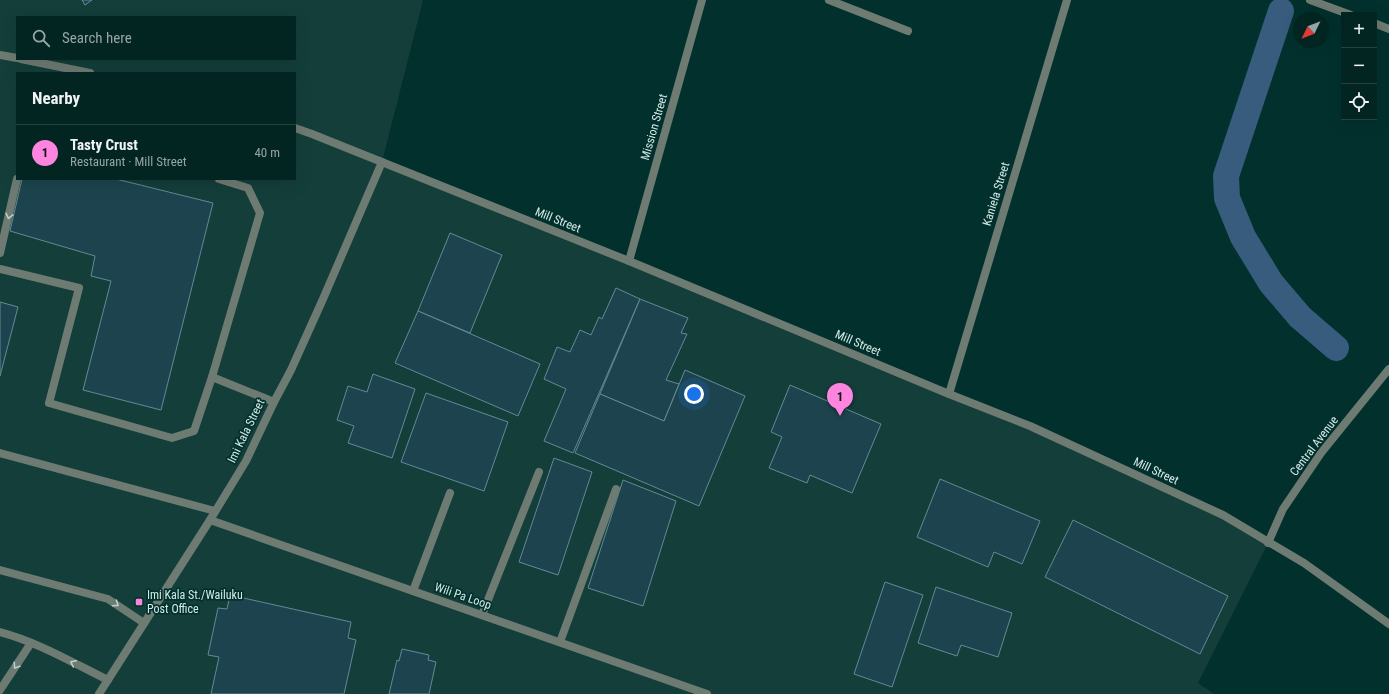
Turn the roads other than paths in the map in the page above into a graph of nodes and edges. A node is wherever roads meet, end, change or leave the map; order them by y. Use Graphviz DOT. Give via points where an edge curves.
graph roads {
  1 [pos="702,0"];
  2 [pos="829,0"];
  3 [pos="1067,0"];
  4 [pos="1313,1"];
  5 [pos="1343,12"];
  6 [pos="1377,24"];
  7 [pos="1389,29"];
  8 [pos="908,31"];
  9 [pos="0,55"];
  10 [pos="16,58"];
  11 [pos="26,60"];
  12 [pos="85,72"];
  13 [pos="296,128"];
  14 [pos="382,162"];
  15 [pos="17,180"];
  16 [pos="222,180"];
  17 [pos="0,253"];
  18 [pos="629,261"];
  19 [pos="0,269"];
  20 [pos="1389,369"];
  21 [pos="212,377"];
  22 [pos="948,394"];
  23 [pos="274,402"];
  24 [pos="0,453"];
  25 [pos="538,472"];
  26 [pos="616,489"];
  27 [pos="450,493"];
  28 [pos="215,511"];
  29 [pos="210,520"];
  30 [pos="1268,543"];
  31 [pos="0,570"];
  32 [pos="413,591"];
  33 [pos="482,615"];
  34 [pos="144,623"];
  35 [pos="1389,624"];
  36 [pos="0,632"];
  37 [pos="560,642"];
  38 [pos="31,643"];
  39 [pos="108,680"];
  40 [pos="0,690"];
  41 [pos="99,694"];
  42 [pos="707,694"];
  1 -- 18 [label="street, Mission Street"];
  2 -- 8 [label="street"];
  3 -- 22 [label="street, Kaniela Street"];
  4 -- 5 [label="street"];
  6 -- 7 [label="street"];
  9 -- 10 [label="street"];
  11 -- 12 [label="street"];
  13 -- 14 [label="street, Mill Street"];
  14 -- 18 [label="street, Mill Street"];
  14 -- 23 [label="street, Imi Kala Street" via="323,299"];
  15 -- 17 [label="street, one-way"];
  16 -- 21 [label="street" via="248,188 260,213"];
  18 -- 22 [label="street, Mill Street"];
  19 -- 21 [label="street" via="79,288 49,403 172,438 194,431"];
  20 -- 30 [label="street, Central Avenue" via="1321,453 1283,509"];
  21 -- 23 [label="street"];
  22 -- 30 [label="street, Mill Street" via="1030,426 1223,516"];
  23 -- 28 [label="street, Imi Kala Street" via="246,461"];
  24 -- 28 [label="street"];
  25 -- 33 [label="street"];
  26 -- 37 [label="street"];
  27 -- 32 [label="street"];
  28 -- 29 [label="street, Imi Kala Street"];
  29 -- 32 [label="street, Wili Pa Loop"];
  29 -- 34 [label="street, Imi Kala Street"];
  30 -- 35 [label="street, Mill Street" via="1304,563"];
  31 -- 34 [label="street, one-way" via="108,599"];
  32 -- 33 [label="street, Wili Pa Loop"];
  33 -- 37 [label="street, Wili Pa Loop"];
  34 -- 39 [label="street, Imi Kala Street"];
  36 -- 38 [label="street"];
  37 -- 42 [label="street, Wili Pa Loop"];
  39 -- 38 [label="street, one-way"];
  38 -- 40 [label="street, one-way"];
  39 -- 41 [label="street, Imi Kala Street"];
}
